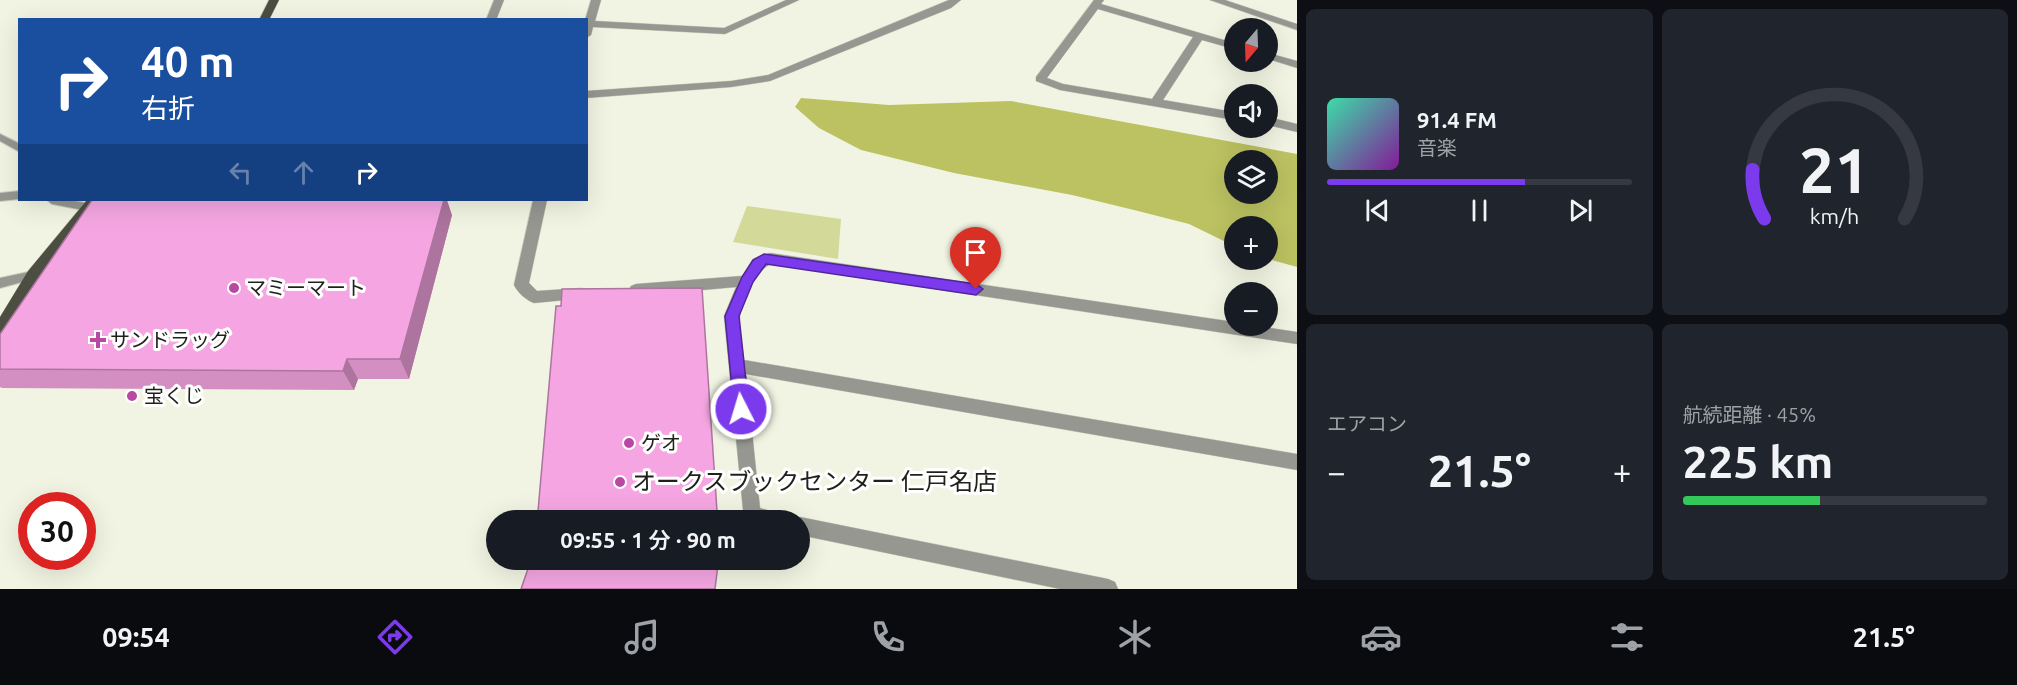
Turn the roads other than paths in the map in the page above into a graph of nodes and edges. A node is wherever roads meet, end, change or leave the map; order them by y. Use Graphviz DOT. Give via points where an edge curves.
graph roads {
  1 [pos="274,0"];
  2 [pos="499,0"];
  3 [pos="596,0"];
  4 [pos="794,0"];
  5 [pos="935,0"];
  6 [pos="1215,0"];
  7 [pos="952,3"];
  8 [pos="1097,3"];
  9 [pos="265,18"];
  10 [pos="492,18"];
  11 [pos="590,24"];
  12 [pos="1297,27"];
  13 [pos="588,30"];
  14 [pos="1199,36"];
  15 [pos="1224,43"];
  16 [pos="1278,59"];
  17 [pos="1297,65"];
  18 [pos="588,95"];
  19 [pos="1155,104"];
  20 [pos="1224,114"];
  21 [pos="1278,124"];
  22 [pos="1297,128"];
  23 [pos="0,137"];
  24 [pos="18,148"];
  25 [pos="18,195"];
  26 [pos="0,196"];
  27 [pos="65,201"];
  28 [pos="540,201"];
  29 [pos="91,203"];
  30 [pos="33,275"];
  31 [pos="746,281"];
  32 [pos="0,283"];
  33 [pos="617,291"];
  34 [pos="593,293"];
  35 [pos="0,330"];
  36 [pos="1297,338"];
  37 [pos="738,366"];
  38 [pos="1297,462"];
  39 [pos="750,510"];
  40 [pos="810,528"];
  41 [pos="1038,582"];
  42 [pos="1108,589"];
  1 -- 9 [label="main road"];
  2 -- 10 [label="street"];
  3 -- 11 [label="street"];
  4 -- 11 [label="street" via="725,31"];
  5 -- 7 [label="street"];
  6 -- 12 [label="street"];
  7 -- 18 [label="street" via="770,78"];
  8 -- 14 [label="street"];
  8 -- 19 [label="street" via="1040,79 1060,87"];
  11 -- 13 [label="street"];
  14 -- 15 [label="street"];
  14 -- 19 [label="street"];
  16 -- 17 [label="street"];
  19 -- 20 [label="street"];
  21 -- 22 [label="street"];
  23 -- 24 [label="lane"];
  25 -- 26 [label="lane"];
  27 -- 29 [label="lane"];
  28 -- 34 [label="street" via="521,285 534,297"];
  29 -- 30 [label="main road"];
  30 -- 32 [label="lane"];
  30 -- 35 [label="main road"];
  31 -- 33 [label="street"];
  31 -- 36 [label="street" via="758,263 770,258"];
  31 -- 37 [label="street" via="732,316"];
  37 -- 38 [label="street"];
  37 -- 39 [label="street"];
  40 -- 41 [label="street"];
  41 -- 42 [label="street"];
}
